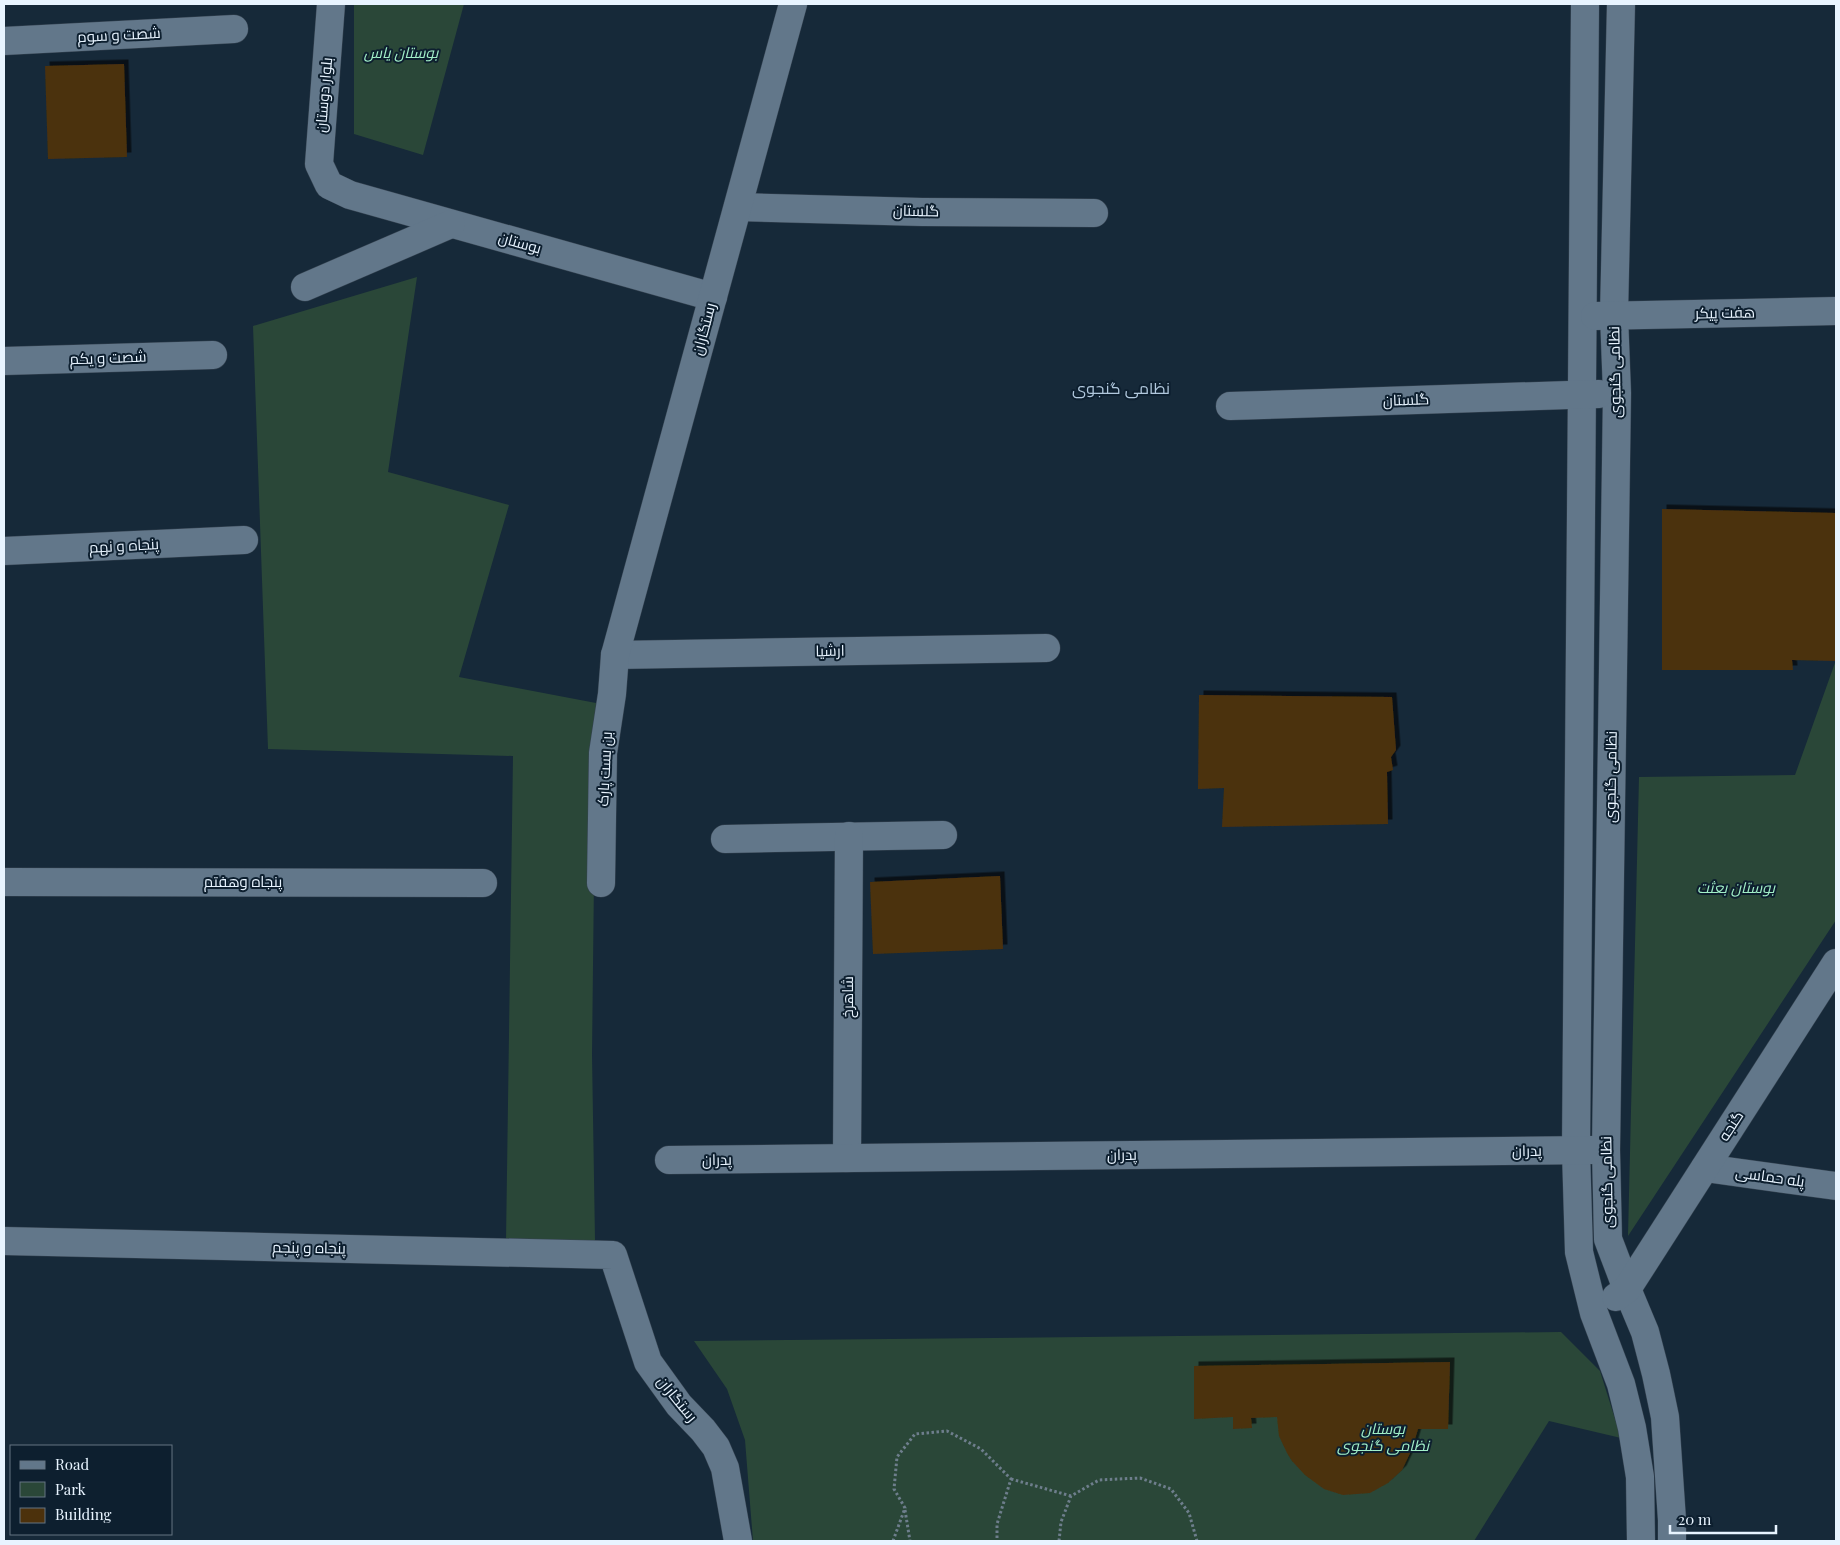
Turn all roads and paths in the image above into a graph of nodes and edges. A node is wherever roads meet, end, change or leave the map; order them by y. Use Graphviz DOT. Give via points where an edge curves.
graph roads {
  1 [pos="331,4"];
  2 [pos="793,4"];
  3 [pos="1586,4"];
  4 [pos="1621,4"];
  5 [pos="234,28"];
  6 [pos="4,41"];
  7 [pos="329,184"];
  8 [pos="738,207"];
  9 [pos="1094,213"];
  10 [pos="451,224"];
  11 [pos="305,287"];
  12 [pos="713,297"];
  13 [pos="1836,311"];
  14 [pos="1614,315"];
  15 [pos="1582,317"];
  16 [pos="213,355"];
  17 [pos="4,361"];
  18 [pos="1617,393"];
  19 [pos="1581,394"];
  20 [pos="1230,406"];
  21 [pos="244,540"];
  22 [pos="4,551"];
  23 [pos="1046,648"];
  24 [pos="614,655"];
  25 [pos="944,835"];
  26 [pos="849,836"];
  27 [pos="725,838"];
  28 [pos="4,882"];
  29 [pos="483,883"];
  30 [pos="601,883"];
  31 [pos="1836,963"];
  32 [pos="1576,1150"];
  33 [pos="1606,1150"];
  34 [pos="847,1158"];
  35 [pos="669,1160"];
  36 [pos="1705,1168"];
  37 [pos="1836,1186"];
  38 [pos="4,1241"];
  39 [pos="613,1255"];
  40 [pos="1627,1289"];
  41 [pos="1594,1314"];
  42 [pos="1011,1479"];
  43 [pos="1071,1496"];
  44 [pos="905,1508"];
  45 [pos="738,1541"];
  46 [pos="893,1541"];
  47 [pos="910,1541"];
  48 [pos="997,1541"];
  49 [pos="1059,1541"];
  50 [pos="1197,1541"];
  51 [pos="1641,1541"];
  52 [pos="1672,1541"];
  1 -- 7 [label="street, بلوار دوستان" via="319,164"];
  2 -- 8 [label="street, رستگاران"];
  3 -- 15 [label="street, نظامی گنجوی"];
  4 -- 14 [label="street, نظامی گنجوی"];
  5 -- 6 [label="street, شصت و سوم"];
  7 -- 10 [label="street, بوستان" via="350,195"];
  8 -- 9 [label="street, گلستان"];
  8 -- 12 [label="street, رستگاران"];
  10 -- 11 [label="street"];
  10 -- 12 [label="street, بوستان"];
  12 -- 24 [label="street, رستگاران"];
  13 -- 14 [label="street, هفت پیکر"];
  14 -- 15 [label="street, هفت پیکر"];
  14 -- 18 [label="street, نظامی گنجوی"];
  15 -- 19 [label="street, نظامی گنجوی"];
  16 -- 17 [label="street, شصت و یکم"];
  18 -- 19 [label="street, گلستان"];
  18 -- 33 [label="street, نظامی گنجوی"];
  19 -- 20 [label="street, گلستان"];
  19 -- 32 [label="street, نظامی گنجوی"];
  21 -- 22 [label="street, پنجاه و نهم"];
  23 -- 24 [label="street, ارشیا"];
  24 -- 30 [label="street, بن بست پارک" via="603,753"];
  25 -- 26 [label="street"];
  26 -- 27 [label="street"];
  26 -- 34 [label="street, شاهرخ"];
  28 -- 29 [label="street, پنجاه وهفتم"];
  31 -- 36 [label="street, گنجه"];
  32 -- 33 [label="street, پدران"];
  32 -- 34 [label="street, پدران"];
  32 -- 41 [label="street, نظامی گنجوی" via="1579,1252"];
  33 -- 40 [label="street, نظامی گنجوی" via="1608,1239"];
  34 -- 35 [label="street, پدران"];
  36 -- 37 [label="street, پله حماسی"];
  36 -- 40 [label="street, گنجه"];
  38 -- 39 [label="street, پنجاه و پنجم"];
  39 -- 45 [label="street, رستگاران" via="648,1362 679,1405 716,1447 725,1468"];
  40 -- 41 [label="street"];
  40 -- 52 [label="street, نظامی گنجوی" via="1646,1332 1665,1418"];
  41 -- 51 [label="street, نظامی گنجوی" via="1621,1384 1632,1428 1640,1477"];
  42 -- 43 [label="path"];
  42 -- 44 [label="path" via="981,1449 947,1430 915,1434 897,1458 894,1489"];
  42 -- 48 [label="path" via="998,1524"];
  43 -- 49 [label="path" via="1061,1522"];
  43 -- 50 [label="path" via="1099,1480 1140,1478 1171,1489 1189,1513"];
  44 -- 46 [label="path"];
  44 -- 47 [label="path"];
}
